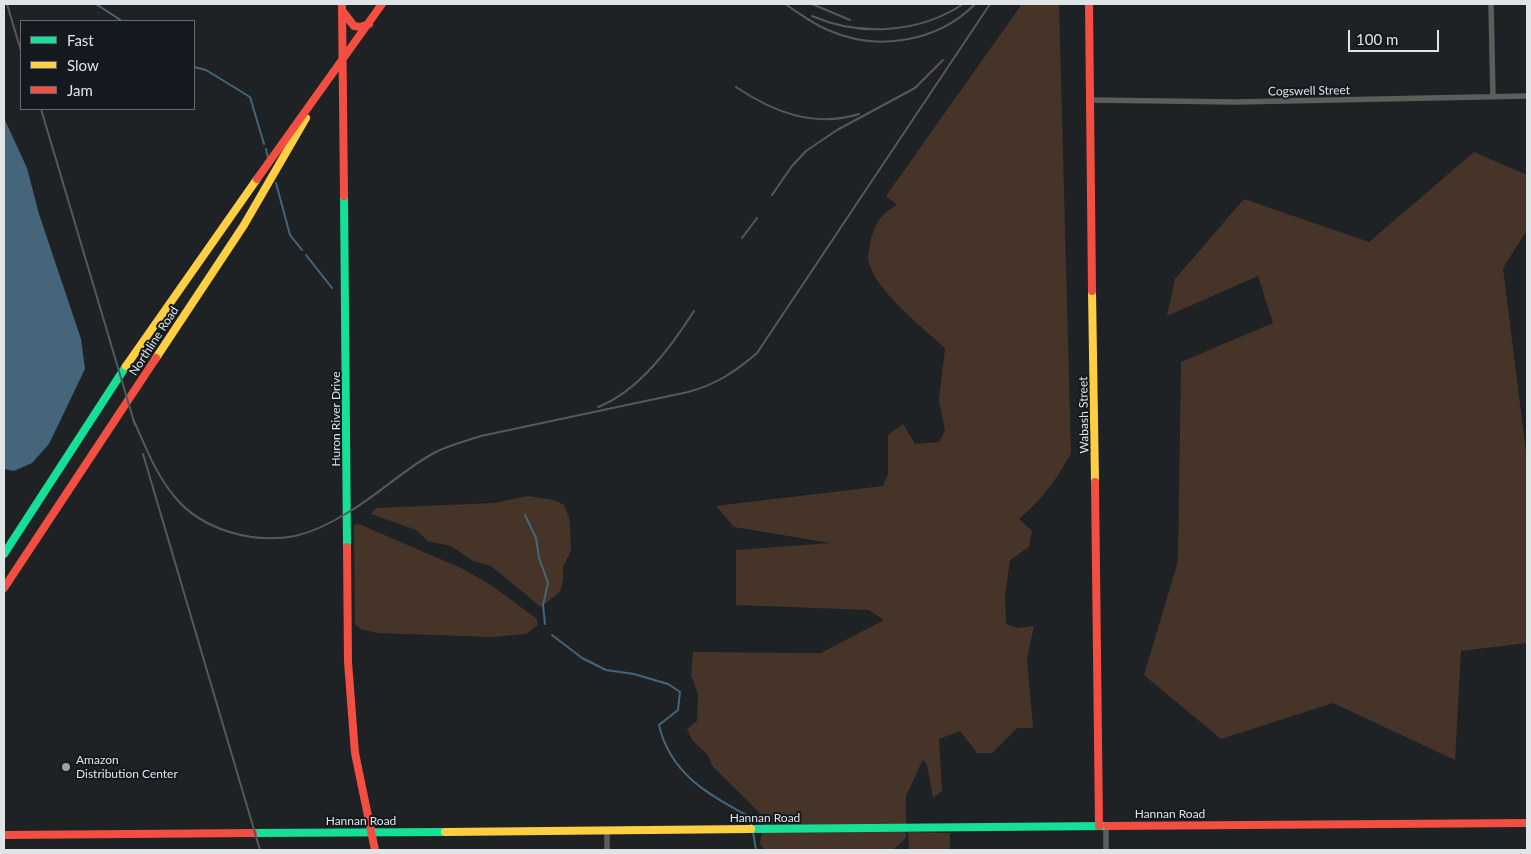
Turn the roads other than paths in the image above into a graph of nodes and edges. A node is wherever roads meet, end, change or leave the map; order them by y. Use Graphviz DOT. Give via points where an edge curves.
graph roads {
  1 [pos="382,4"];
  2 [pos="1089,4"];
  3 [pos="1492,4"];
  4 [pos="342,6"];
  5 [pos="370,22"];
  6 [pos="343,63"];
  7 [pos="1527,96"];
  8 [pos="1493,97"];
  9 [pos="1091,100"];
  10 [pos="315,101"];
  11 [pos="4,554"];
  12 [pos="4,588"];
  13 [pos="1527,823"];
  14 [pos="1103,826"];
  15 [pos="607,830"];
  16 [pos="371,832"];
  17 [pos="4,835"];
  18 [pos="375,850"];
  19 [pos="606,850"];
  20 [pos="1106,850"];
  1 -- 5 [label="street, Northline Road"];
  2 -- 9 [label="street, Wabash Street"];
  3 -- 8 [label="street"];
  4 -- 5 [label="street" via="348,23 353,26 362,27"];
  4 -- 6 [label="street, Huron River Drive"];
  5 -- 6 [label="street, Northline Road"];
  6 -- 10 [label="street, Northline Road"];
  6 -- 16 [label="street, Huron River Drive" via="348,662 355,753"];
  7 -- 8 [label="street, Cogswell Street"];
  8 -- 9 [label="street, Cogswell Street" via="1236,102"];
  9 -- 14 [label="street, Wabash Street"];
  10 -- 11 [label="street, Northline Road" via="175,296"];
  10 -- 12 [label="street, Northline Road" via="297,138 244,225"];
  13 -- 14 [label="street, Hannan Road"];
  14 -- 15 [label="street, Hannan Road"];
  14 -- 20 [label="street, Wabash Street"];
  15 -- 16 [label="street, Hannan Road"];
  15 -- 19 [label="street"];
  16 -- 17 [label="street, Hannan Road"];
  16 -- 18 [label="street, Huron River Drive"];
}
